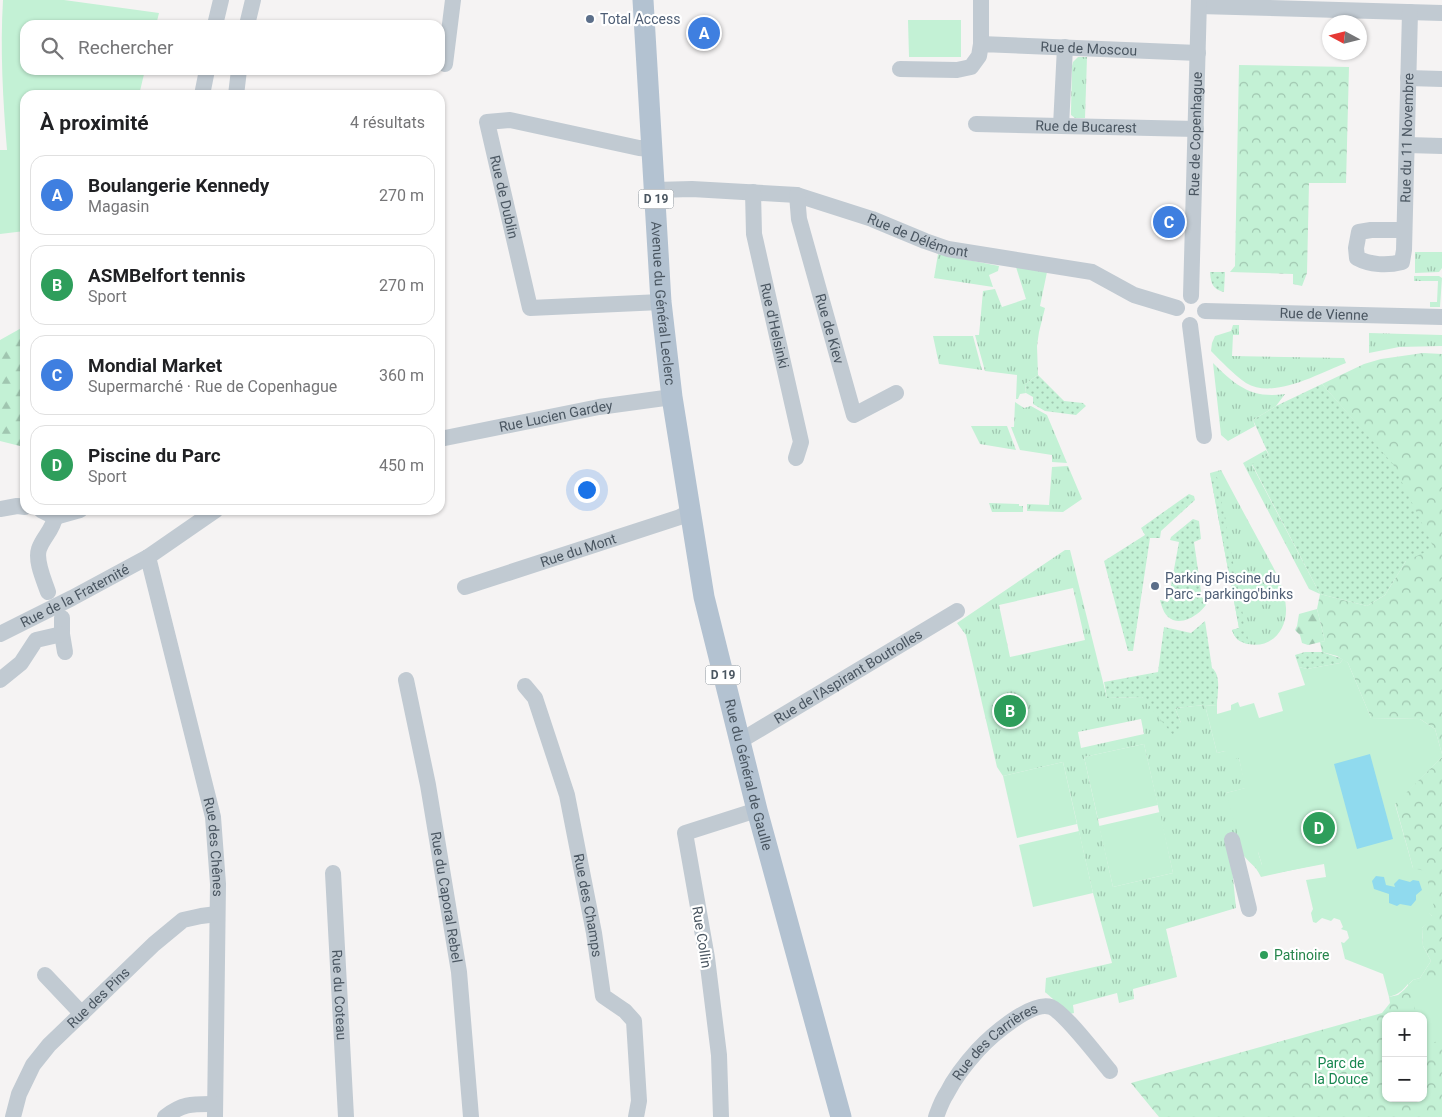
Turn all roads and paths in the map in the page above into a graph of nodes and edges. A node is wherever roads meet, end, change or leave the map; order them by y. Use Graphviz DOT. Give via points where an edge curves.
graph roads {
  1 [pos="221,0"];
  2 [pos="253,0"];
  3 [pos="452,0"];
  4 [pos="643,0"];
  5 [pos="981,0"];
  6 [pos="1199,3"];
  7 [pos="1410,12"];
  8 [pos="1440,13"];
  9 [pos="216,20"];
  10 [pos="249,20"];
  11 [pos="981,44"];
  12 [pos="1065,47"];
  13 [pos="1198,52"];
  14 [pos="445,64"];
  15 [pos="900,69"];
  16 [pos="206,75"];
  17 [pos="238,75"];
  18 [pos="1408,78"];
  19 [pos="1442,79"];
  20 [pos="203,90"];
  21 [pos="237,90"];
  22 [pos="976,124"];
  23 [pos="1061,126"];
  24 [pos="1196,129"];
  25 [pos="1407,145"];
  26 [pos="1442,146"];
  27 [pos="652,149"];
  28 [pos="656,190"];
  29 [pos="753,192"];
  30 [pos="797,195"];
  31 [pos="1404,230"];
  32 [pos="1191,296"];
  33 [pos="661,302"];
  34 [pos="1177,308"];
  35 [pos="1205,311"];
  36 [pos="1442,318"];
  37 [pos="1190,325"];
  38 [pos="896,393"];
  39 [pos="672,397"];
  40 [pos="1204,436"];
  41 [pos="445,438"];
  42 [pos="796,458"];
  43 [pos="20,506"];
  44 [pos="0,509"];
  45 [pos="689,512"];
  46 [pos="49,515"];
  47 [pos="209,515"];
  48 [pos="148,557"];
  49 [pos="465,587"];
  50 [pos="48,592"];
  51 [pos="957,611"];
  52 [pos="0,634"];
  53 [pos="65,652"];
  54 [pos="0,680"];
  55 [pos="406,680"];
  56 [pos="525,686"];
  57 [pos="740,741"];
  58 [pos="757,810"];
  59 [pos="1232,840"];
  60 [pos="333,873"];
  61 [pos="1249,909"];
  62 [pos="217,914"];
  63 [pos="45,975"];
  64 [pos="82,1014"];
  65 [pos="1110,1071"];
  66 [pos="215,1110"];
  67 [pos="13,1117"];
  68 [pos="165,1117"];
  69 [pos="346,1117"];
  70 [pos="471,1117"];
  71 [pos="636,1117"];
  72 [pos="721,1117"];
  73 [pos="841,1117"];
  74 [pos="936,1117"];
  1 -- 9 [label="street"];
  2 -- 10 [label="street"];
  3 -- 14 [label="street"];
  4 -- 27 [label="main road, Avenue du Général Leclerc / D 19"];
  5 -- 11 [label="street"];
  6 -- 7 [label="street"];
  6 -- 13 [label="street, Rue de Copenhague"];
  7 -- 8 [label="street"];
  7 -- 18 [label="street, Rue du 11 Novembre"];
  11 -- 12 [label="street, Rue de Moscou"];
  11 -- 15 [label="street" via="979,56 971,67 957,70"];
  12 -- 13 [label="street, Rue de Moscou"];
  12 -- 23 [label="street"];
  13 -- 24 [label="street, Rue de Copenhague"];
  16 -- 20 [label="street"];
  17 -- 21 [label="street"];
  18 -- 19 [label="street"];
  18 -- 25 [label="street, Rue du 11 Novembre"];
  22 -- 23 [label="street, Rue de Bucarest"];
  23 -- 24 [label="street, Rue de Bucarest"];
  24 -- 32 [label="street, Rue de Copenhague"];
  25 -- 26 [label="street"];
  25 -- 31 [label="street, Rue du 11 Novembre"];
  27 -- 28 [label="main road, Avenue du Général Leclerc / D 19"];
  27 -- 33 [label="street, Rue de Dublin" via="510,120 487,122 530,308"];
  28 -- 29 [label="street, Rue de Délémont"];
  28 -- 33 [label="main road, Avenue du Général Leclerc / D 19"];
  29 -- 30 [label="street, Rue de Délémont"];
  29 -- 42 [label="street, Rue d'Helsinki" via="754,234 801,442"];
  30 -- 34 [label="street, Rue de Délémont" via="872,219 948,249 1092,272 1134,295"];
  30 -- 38 [label="street, Rue de Kiev" via="799,219 854,415"];
  31 -- 31 [label="street, Rue du 11 Novembre" via="1402,262 1366,263 1357,258 1359,232"];
  32 -- 34 [label="street" via="1182,299"];
  32 -- 35 [label="street" via="1201,301"];
  33 -- 39 [label="main road, Avenue du Général Leclerc / D 19"];
  34 -- 37 [label="street" via="1181,322"];
  35 -- 36 [label="street, Rue de Vienne"];
  35 -- 37 [label="street" via="1200,321"];
  37 -- 40 [label="street"];
  39 -- 41 [label="street, Rue Lucien Gardey" via="599,407"];
  39 -- 45 [label="main road, Rue du Général de Gaulle / D 19"];
  43 -- 44 [label="street"];
  45 -- 49 [label="street, Rue du Mont"];
  45 -- 57 [label="main road, Rue du Général de Gaulle / D 19" via="704,597"];
  46 -- 50 [label="street" via="54,525 38,550"];
  47 -- 48 [label="street, Rue de la Fraternité"];
  48 -- 52 [label="street, Rue de la Fraternité"];
  48 -- 62 [label="street, Rue des Chênes" via="213,817"];
  51 -- 57 [label="street, Rue de l'Aspirant Boutrolles"];
  53 -- 54 [label="street" via="62,626 36,640 21,663"];
  55 -- 70 [label="street, Rue du Caporal Rebel" via="428,785 458,972"];
  56 -- 71 [label="street, Rue des Champs" via="535,698 567,796 603,996 634,1021 639,1102"];
  57 -- 58 [label="main road, Rue du Général de Gaulle / D 19"];
  58 -- 72 [label="street, Rue Collin" via="685,833 707,958 719,1055"];
  58 -- 73 [label="main road, Rue du Général de Gaulle / D 19"];
  59 -- 61 [label="street"];
  60 -- 69 [label="street, Rue du Coteau"];
  62 -- 64 [label="street, Rue des Pins" via="183,920"];
  62 -- 66 [label="street, Rue des Chênes"];
  63 -- 64 [label="street"];
  64 -- 67 [label="street, Rue des Pins" via="48,1045 33,1065 19,1094"];
  65 -- 74 [label="street, Rue des Carrières" via="1054,1008 1045,1005 1035,1007 1002,1028 978,1050 947,1092"];
  66 -- 68 [label="street" via="188,1104"];
}
